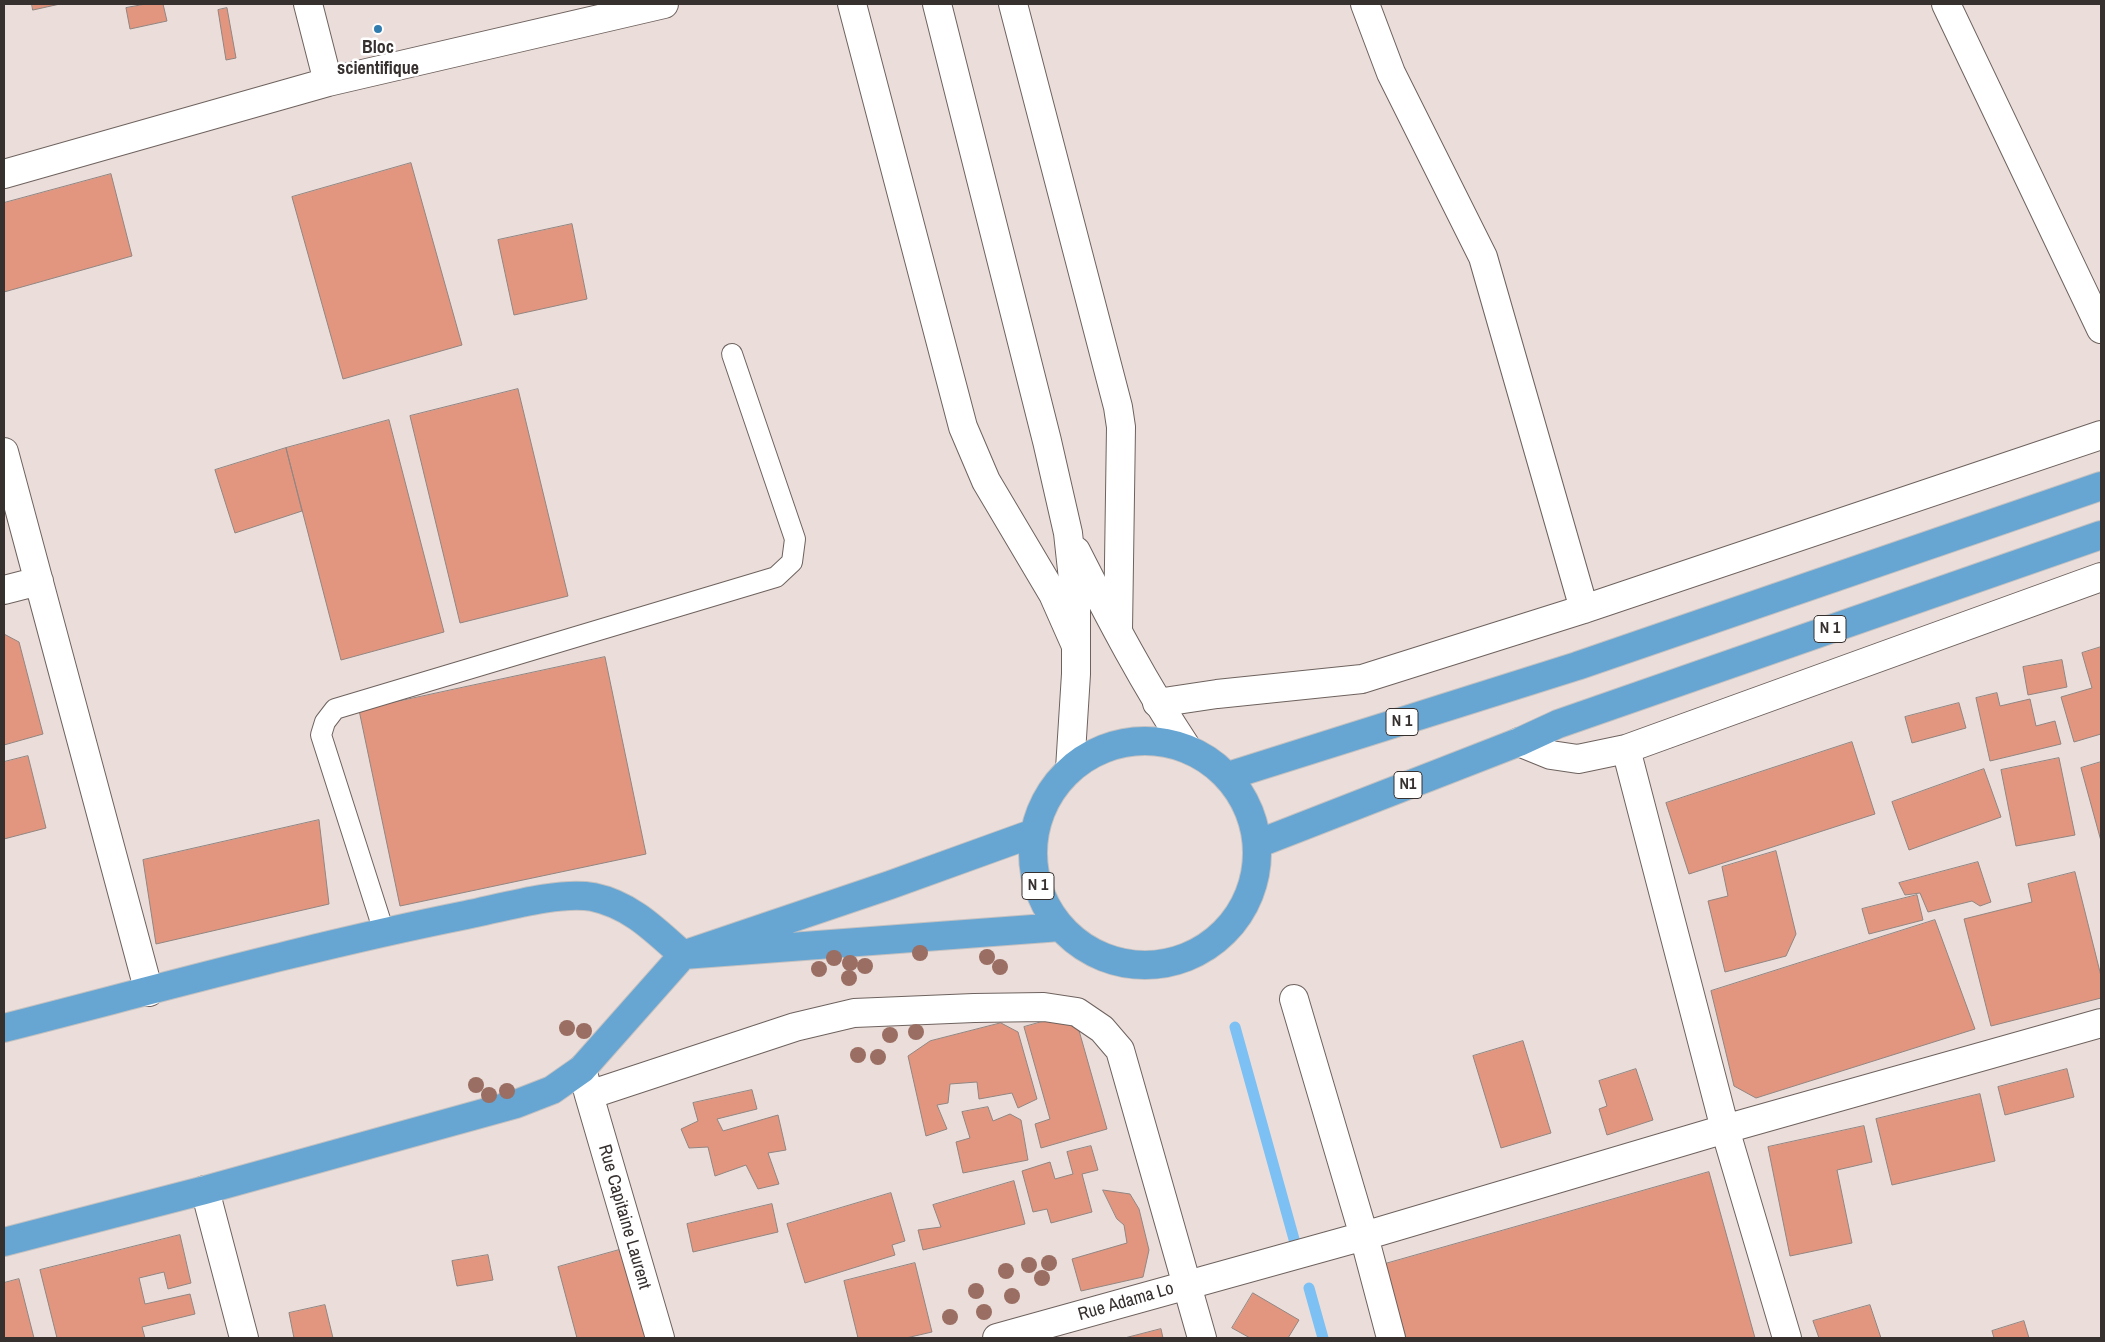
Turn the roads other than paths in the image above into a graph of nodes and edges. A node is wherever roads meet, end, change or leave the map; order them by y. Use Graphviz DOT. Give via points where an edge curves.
graph roads {
  1 [pos="308,4"];
  2 [pos="664,4"];
  3 [pos="852,4"];
  4 [pos="937,4"];
  5 [pos="1013,4"];
  6 [pos="1365,4"];
  7 [pos="1946,4"];
  8 [pos="328,82"];
  9 [pos="4,174"];
  10 [pos="2101,329"];
  11 [pos="732,354"];
  12 [pos="2101,435"];
  13 [pos="4,452"];
  14 [pos="2101,486"];
  15 [pos="1068,533"];
  16 [pos="2101,535"];
  17 [pos="2101,576"];
  18 [pos="39,581"];
  19 [pos="4,590"];
  20 [pos="1584,609"];
  21 [pos="1118,630"];
  22 [pos="1076,646"];
  23 [pos="1157,703"];
  24 [pos="1558,724"];
  25 [pos="1520,742"];
  26 [pos="1187,748"];
  27 [pos="1626,750"];
  28 [pos="1070,769"];
  29 [pos="1228,776"];
  30 [pos="1034,833"];
  31 [pos="1258,844"];
  32 [pos="1060,927"];
  33 [pos="384,932"];
  34 [pos="683,955"];
  35 [pos="149,992"];
  36 [pos="1294,1000"];
  37 [pos="2101,1023"];
  38 [pos="4,1028"];
  39 [pos="582,1069"];
  40 [pos="589,1095"];
  41 [pos="1725,1129"];
  42 [pos="205,1190"];
  43 [pos="1364,1236"];
  44 [pos="4,1242"];
  45 [pos="1188,1284"];
  46 [pos="244,1338"];
  47 [pos="660,1338"];
  48 [pos="997,1338"];
  49 [pos="1202,1338"];
  50 [pos="1391,1338"];
  51 [pos="1787,1338"];
  1 -- 8 [label="street"];
  2 -- 8 [label="street"];
  3 -- 22 [label="street" via="963,427 986,480 1053,594"];
  4 -- 15 [label="street"];
  5 -- 21 [label="street" via="1120,420"];
  6 -- 20 [label="street" via="1391,73 1484,257"];
  7 -- 10 [label="street"];
  8 -- 9 [label="street"];
  11 -- 33 [label="lane" via="795,539 792,562 776,577 335,709 325,722 321,735"];
  12 -- 20 [label="street"];
  13 -- 18 [label="street"];
  14 -- 29 [label="highway, N 1" via="1577,666"];
  15 -- 21 [label="street"];
  15 -- 22 [label="street" via="1076,607"];
  16 -- 24 [label="highway, N 1"];
  17 -- 27 [label="street"];
  18 -- 19 [label="street"];
  18 -- 35 [label="street"];
  20 -- 23 [label="street" via="1362,679"];
  21 -- 23 [label="street"];
  22 -- 28 [label="street"];
  23 -- 26 [label="street"];
  24 -- 25 [label="highway, N1"];
  25 -- 27 [label="street" via="1551,755 1578,759"];
  25 -- 31 [label="highway, N1"];
  26 -- 28 [label="highway, N 1" via="1163,741 1138,740 1090,754"];
  26 -- 29 [label="highway, N 1"];
  27 -- 41 [label="street"];
  28 -- 30 [label="highway, N 1" via="1053,788 1041,809"];
  29 -- 31 [label="highway, N 1" via="1253,819"];
  30 -- 32 [label="highway, N 1" via="1032,858 1036,882 1045,906"];
  30 -- 34 [label="highway" via="890,886"];
  31 -- 32 [label="highway, N 1" via="1252,886 1237,916 1221,936 1200,951 1176,961 1151,965 1125,964 1100,957 1078,944"];
  32 -- 34 [label="highway"];
  33 -- 34 [label="highway" via="556,897 591,897 621,906"];
  33 -- 35 [label="highway"];
  34 -- 39 [label="highway"];
  35 -- 38 [label="highway"];
  36 -- 43 [label="street"];
  37 -- 41 [label="street, Rue Adama Lo"];
  39 -- 40 [label="street, Rue Capitaine Laurent"];
  39 -- 42 [label="highway" via="552,1090 516,1104"];
  40 -- 45 [label="street" via="794,1027 854,1013 1044,1007 1077,1012 1102,1029 1120,1050"];
  40 -- 47 [label="street, Rue Capitaine Laurent"];
  41 -- 43 [label="street, Rue Adama Lo"];
  41 -- 51 [label="street"];
  42 -- 44 [label="highway"];
  42 -- 46 [label="street"];
  43 -- 45 [label="street, Rue Adama Lo"];
  43 -- 50 [label="street"];
  45 -- 48 [label="street, Rue Adama Lo"];
  45 -- 49 [label="street"];
}
